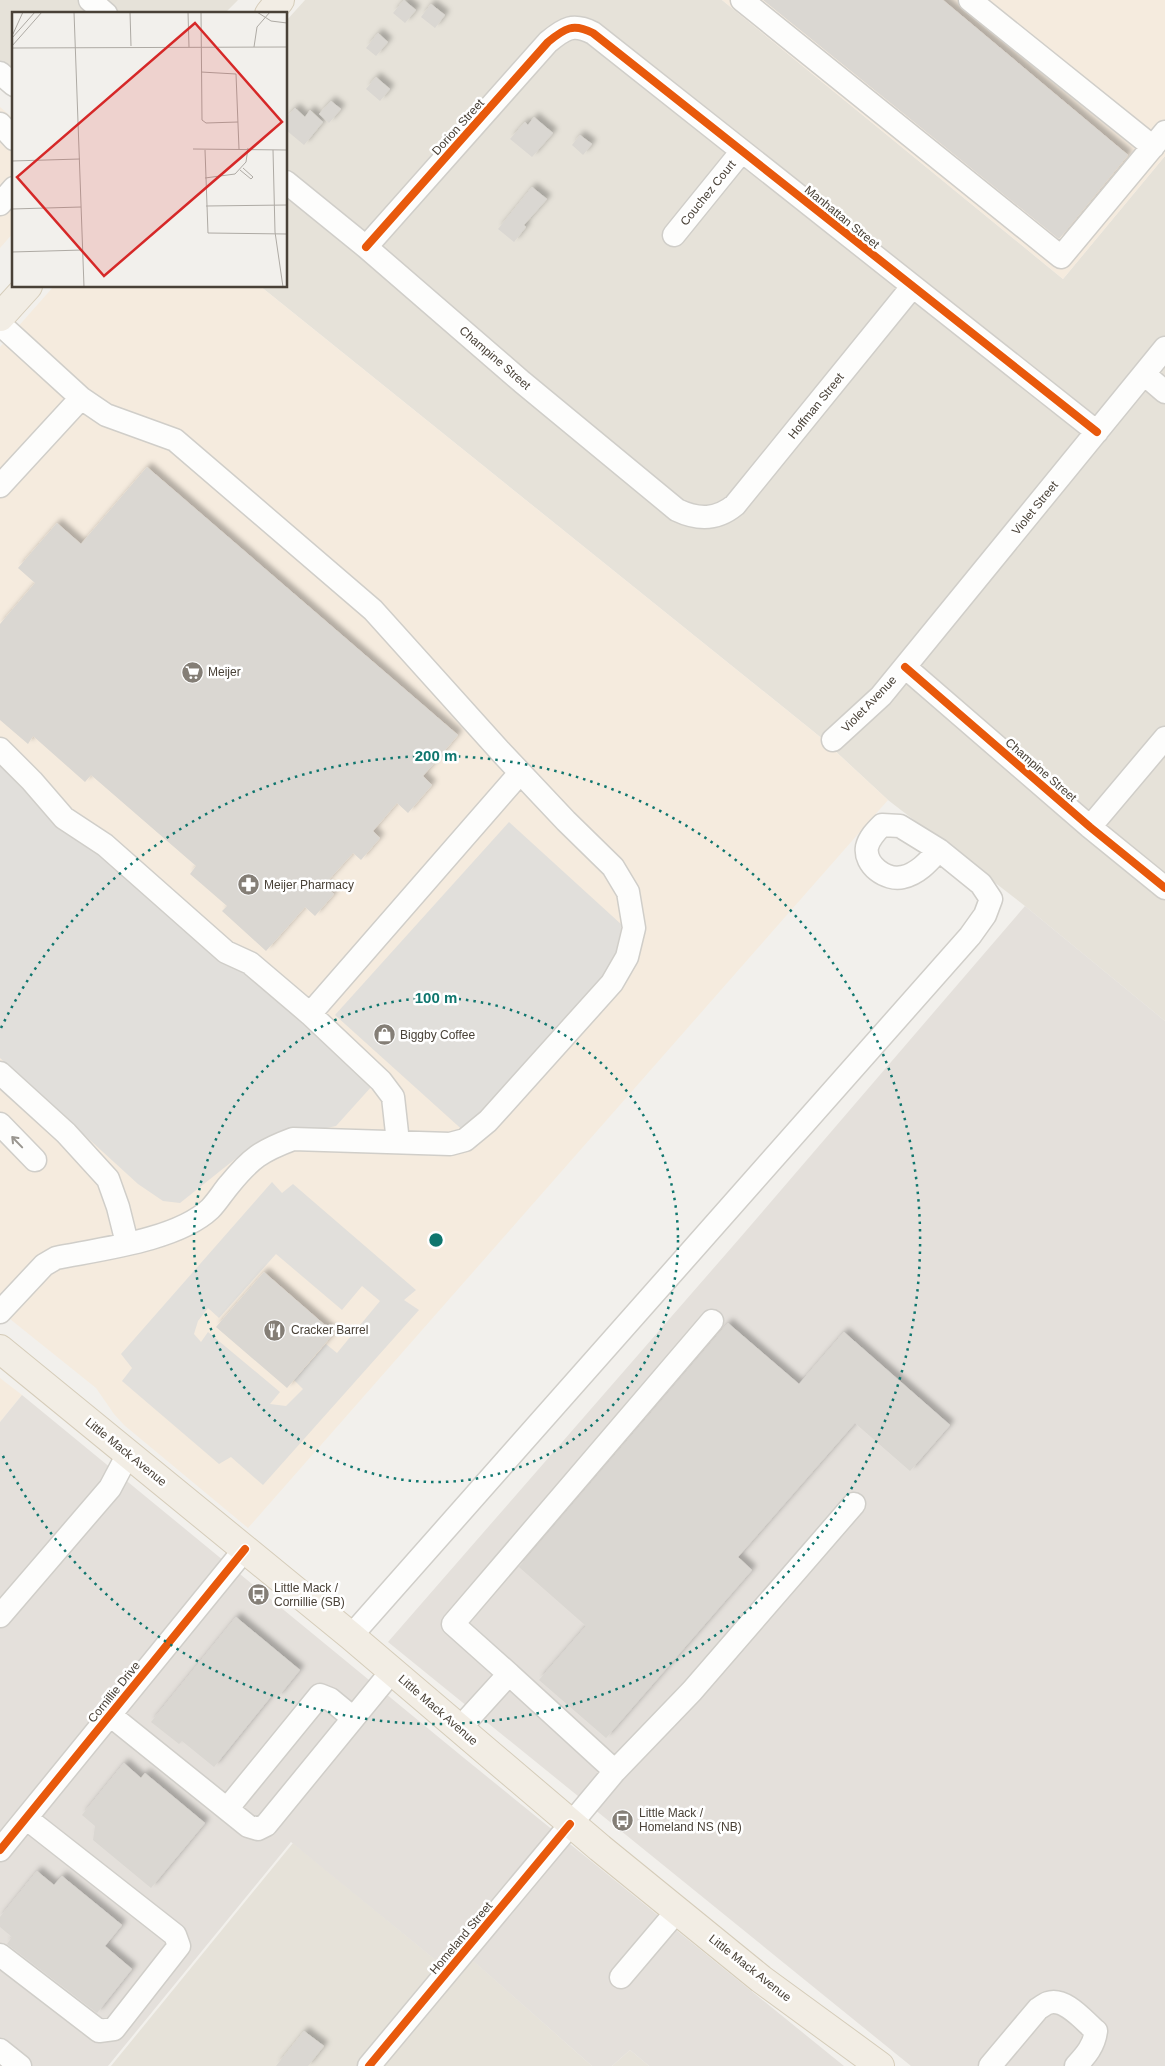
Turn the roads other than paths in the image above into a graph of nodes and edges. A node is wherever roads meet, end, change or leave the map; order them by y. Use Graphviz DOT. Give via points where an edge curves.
graph roads {
  1 [pos="90,0"];
  2 [pos="280,0"];
  3 [pos="742,0"];
  4 [pos="970,0"];
  5 [pos="104,12"];
  6 [pos="271,12"];
  7 [pos="570,28"];
  8 [pos="0,73"];
  9 [pos="12,83"];
  10 [pos="0,124"];
  11 [pos="12,137"];
  12 [pos="1159,140"];
  13 [pos="742,151"];
  14 [pos="288,184"];
  15 [pos="12,190"];
  16 [pos="0,204"];
  17 [pos="674,235"];
  18 [pos="366,248"];
  19 [pos="912,287"];
  20 [pos="26,288"];
  21 [pos="0,317"];
  22 [pos="0,324"];
  23 [pos="1165,348"];
  24 [pos="1144,374"];
  25 [pos="1165,392"];
  26 [pos="81,398"];
  27 [pos="1096,432"];
  28 [pos="0,486"];
  29 [pos="713,517"];
  30 [pos="905,667"];
  31 [pos="1165,738"];
  32 [pos="833,740"];
  33 [pos="0,749"];
  34 [pos="520,773"];
  35 [pos="1090,827"];
  36 [pos="940,850"];
  37 [pos="1165,888"];
  38 [pos="310,1014"];
  39 [pos="0,1073"];
  40 [pos="0,1124"];
  41 [pos="398,1142"];
  42 [pos="34,1160"];
  43 [pos="127,1243"];
  44 [pos="0,1312"];
  45 [pos="712,1321"];
  46 [pos="0,1349"];
  47 [pos="128,1454"];
  48 [pos="854,1504"];
  49 [pos="246,1549"];
  50 [pos="0,1616"];
  51 [pos="351,1636"];
  52 [pos="392,1671"];
  53 [pos="508,1674"];
  54 [pos="110,1715"];
  55 [pos="354,1718"];
  56 [pos="459,1728"];
  57 [pos="615,1771"];
  58 [pos="227,1808"];
  59 [pos="26,1818"];
  60 [pos="570,1824"];
  61 [pos="0,1850"];
  62 [pos="677,1911"];
  63 [pos="0,1955"];
  64 [pos="621,1977"];
  65 [pos="0,2050"];
  66 [pos="866,2062"];
  67 [pos="20,2066"];
  68 [pos="369,2066"];
  69 [pos="990,2066"];
  70 [pos="1076,2066"];
  1 -- 5 [label="street"];
  2 -- 6 [label="main road"];
  3 -- 12 [label="street" via="1060,257"];
  4 -- 12 [label="street"];
  7 -- 13 [label="street, Manhattan Street" via="582,27 593,34"];
  7 -- 18 [label="street, Dorion Street" via="548,42"];
  8 -- 9 [label="street"];
  10 -- 11 [label="street"];
  13 -- 17 [label="street, Couchez Court"];
  13 -- 19 [label="street, Manhattan Street"];
  14 -- 18 [label="street, Champine Street"];
  15 -- 16 [label="street"];
  18 -- 29 [label="street, Champine Street" via="677,510 700,518"];
  19 -- 27 [label="street, Manhattan Street"];
  19 -- 29 [label="street, Hoffman Street" via="735,505"];
  20 -- 21 [label="main road"];
  22 -- 26 [label="street"];
  23 -- 24 [label="street, Violet Street"];
  24 -- 25 [label="street"];
  24 -- 27 [label="street, Violet Street"];
  26 -- 28 [label="street"];
  26 -- 34 [label="street" via="106,415 175,440 372,610"];
  27 -- 30 [label="street, Violet Street"];
  30 -- 32 [label="street, Violet Avenue" via="881,696"];
  30 -- 35 [label="street, Champine Street"];
  31 -- 35 [label="street"];
  33 -- 38 [label="street" via="64,818 105,846 226,952 250,963"];
  34 -- 38 [label="street"];
  34 -- 41 [label="street" via="613,867 628,892 634,928 627,957 612,983 488,1121 465,1140 450,1144"];
  35 -- 37 [label="street, Champine Street"];
  36 -- 51 [label="street" via="975,879 991,899 985,915 970,936"];
  38 -- 41 [label="street" via="381,1081 393,1097"];
  39 -- 43 [label="street" via="66,1133 108,1179"];
  42 -- 40 [label="street, one-way"];
  41 -- 43 [label="street" via="293,1140 279,1144 256,1155 210,1208 182,1227"];
  43 -- 44 [label="street" via="56,1258 44,1265"];
  45 -- 53 [label="street" via="453,1624"];
  46 -- 47 [label="main road, Little Mack Avenue"];
  47 -- 49 [label="main road, Little Mack Avenue"];
  47 -- 50 [label="street" via="110,1488"];
  48 -- 57 [label="street, Homeland Street" via="692,1691"];
  49 -- 51 [label="main road, Little Mack Avenue"];
  49 -- 54 [label="street, Cornillie Drive"];
  51 -- 52 [label="main road, Little Mack Avenue"];
  52 -- 55 [label="street"];
  52 -- 56 [label="main road, Little Mack Avenue"];
  53 -- 56 [label="street"];
  53 -- 57 [label="street"];
  54 -- 58 [label="street"];
  54 -- 59 [label="street, Cornillie Drive"];
  55 -- 58 [label="street" via="266,1825 258,1829 248,1826"];
  55 -- 58 [label="street" via="320,1695"];
  56 -- 60 [label="main road, Little Mack Avenue"];
  57 -- 60 [label="street, Homeland Street"];
  59 -- 61 [label="street, Cornillie Drive"];
  59 -- 63 [label="street" via="175,1935 179,1946 114,2028 99,2032"];
  60 -- 62 [label="main road, Little Mack Avenue"];
  60 -- 68 [label="street, Homeland Street"];
  62 -- 64 [label="street"];
  62 -- 66 [label="main road, Little Mack Avenue"];
  65 -- 67 [label="street"];
  69 -- 70 [label="street" via="1038,2009 1048,2002 1067,2006 1096,2031 1088,2054"];
}
